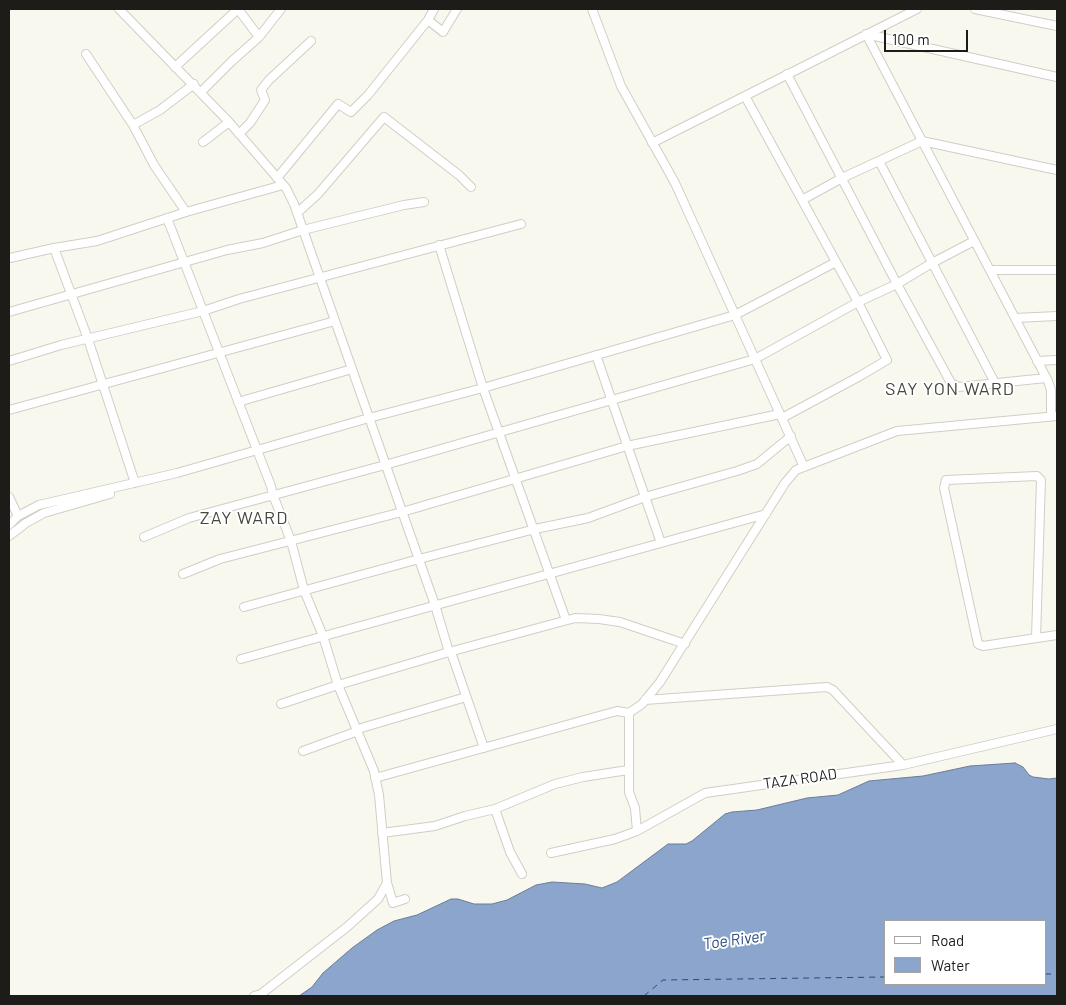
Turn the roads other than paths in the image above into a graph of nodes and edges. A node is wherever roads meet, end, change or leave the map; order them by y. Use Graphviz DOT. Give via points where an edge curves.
graph roads {
  1 [pos="119,9"];
  2 [pos="238,9"];
  3 [pos="282,9"];
  4 [pos="434,9"];
  5 [pos="457,9"];
  6 [pos="592,9"];
  7 [pos="917,9"];
  8 [pos="974,9"];
  9 [pos="428,20"];
  10 [pos="1057,26"];
  11 [pos="866,34"];
  12 [pos="259,37"];
  13 [pos="311,41"];
  14 [pos="86,54"];
  15 [pos="175,67"];
  16 [pos="787,74"];
  17 [pos="1057,77"];
  18 [pos="194,84"];
  19 [pos="201,92"];
  20 [pos="745,96"];
  21 [pos="229,122"];
  22 [pos="133,125"];
  23 [pos="238,134"];
  24 [pos="922,141"];
  25 [pos="203,142"];
  26 [pos="652,143"];
  27 [pos="879,161"];
  28 [pos="1057,170"];
  29 [pos="277,178"];
  30 [pos="842,178"];
  31 [pos="283,185"];
  32 [pos="471,187"];
  33 [pos="802,200"];
  34 [pos="424,202"];
  35 [pos="186,212"];
  36 [pos="297,213"];
  37 [pos="167,218"];
  38 [pos="522,224"];
  39 [pos="303,230"];
  40 [pos="974,241"];
  41 [pos="439,245"];
  42 [pos="54,248"];
  43 [pos="10,258"];
  44 [pos="836,262"];
  45 [pos="185,263"];
  46 [pos="932,263"];
  47 [pos="990,270"];
  48 [pos="1057,270"];
  49 [pos="320,278"];
  50 [pos="897,284"];
  51 [pos="71,294"];
  52 [pos="858,302"];
  53 [pos="203,311"];
  54 [pos="9,312"];
  55 [pos="735,315"];
  56 [pos="1057,316"];
  57 [pos="1015,318"];
  58 [pos="335,321"];
  59 [pos="88,339"];
  60 [pos="219,353"];
  61 [pos="596,355"];
  62 [pos="755,359"];
  63 [pos="1057,360"];
  64 [pos="9,361"];
  65 [pos="1037,361"];
  66 [pos="352,369"];
  67 [pos="1046,378"];
  68 [pos="995,383"];
  69 [pos="102,386"];
  70 [pos="483,388"];
  71 [pos="612,401"];
  72 [pos="238,402"];
  73 [pos="9,410"];
  74 [pos="781,416"];
  75 [pos="1054,416"];
  76 [pos="369,418"];
  77 [pos="500,432"];
  78 [pos="791,436"];
  79 [pos="627,446"];
  80 [pos="257,450"];
  81 [pos="385,465"];
  82 [pos="804,467"];
  83 [pos="517,478"];
  84 [pos="135,483"];
  85 [pos="126,485"];
  86 [pos="272,495"];
  87 [pos="645,496"];
  88 [pos="9,497"];
  89 [pos="402,512"];
  90 [pos="766,514"];
  91 [pos="18,516"];
  92 [pos="9,525"];
  93 [pos="534,529"];
  94 [pos="9,536"];
  95 [pos="144,537"];
  96 [pos="290,541"];
  97 [pos="661,543"];
  98 [pos="419,559"];
  99 [pos="183,574"];
  100 [pos="551,574"];
  101 [pos="304,590"];
  102 [pos="435,605"];
  103 [pos="244,607"];
  104 [pos="566,620"];
  105 [pos="1057,635"];
  106 [pos="323,636"];
  107 [pos="1036,638"];
  108 [pos="685,644"];
  109 [pos="450,652"];
  110 [pos="241,659"];
  111 [pos="338,685"];
  112 [pos="466,697"];
  113 [pos="645,700"];
  114 [pos="281,704"];
  115 [pos="629,713"];
  116 [pos="1057,729"];
  117 [pos="358,730"];
  118 [pos="484,748"];
  119 [pos="303,751"];
  120 [pos="903,765"];
  121 [pos="628,770"];
  122 [pos="375,778"];
  123 [pos="495,809"];
  124 [pos="637,831"];
  125 [pos="382,833"];
  126 [pos="551,853"];
  127 [pos="522,874"];
  128 [pos="388,883"];
  129 [pos="405,899"];
  130 [pos="393,903"];
  131 [pos="397,911"];
  132 [pos="254,996"];
  1 -- 15 [label="street"];
  2 -- 12 [label="street"];
  2 -- 15 [label="street"];
  3 -- 12 [label="street"];
  4 -- 9 [label="street"];
  5 -- 9 [label="street" via="443,32"];
  6 -- 26 [label="street" via="621,86"];
  7 -- 11 [label="street"];
  8 -- 10 [label="street"];
  9 -- 29 [label="street" via="368,95 351,112 338,104"];
  11 -- 16 [label="street"];
  11 -- 17 [label="street"];
  11 -- 24 [label="street"];
  12 -- 19 [label="street"];
  13 -- 23 [label="street" via="261,90 266,100"];
  14 -- 22 [label="street"];
  15 -- 18 [label="street"];
  16 -- 20 [label="street"];
  16 -- 30 [label="street"];
  18 -- 19 [label="street"];
  18 -- 22 [label="street" via="160,110"];
  19 -- 21 [label="street"];
  20 -- 26 [label="street"];
  20 -- 33 [label="street"];
  21 -- 23 [label="street"];
  21 -- 25 [label="street"];
  22 -- 35 [label="street" via="154,165"];
  23 -- 29 [label="street"];
  24 -- 27 [label="street"];
  24 -- 28 [label="street"];
  24 -- 40 [label="street"];
  26 -- 55 [label="street" via="675,183"];
  27 -- 30 [label="street"];
  27 -- 46 [label="street"];
  29 -- 31 [label="street"];
  30 -- 33 [label="street"];
  30 -- 50 [label="street"];
  31 -- 35 [label="street"];
  31 -- 36 [label="street"];
  32 -- 36 [label="street" via="384,117 318,194"];
  33 -- 44 [label="street"];
  34 -- 39 [label="street"];
  35 -- 37 [label="street"];
  36 -- 39 [label="street"];
  37 -- 42 [label="street" via="97,241"];
  37 -- 45 [label="street"];
  38 -- 41 [label="street"];
  39 -- 45 [label="street"];
  39 -- 49 [label="street"];
  40 -- 46 [label="street"];
  40 -- 47 [label="street"];
  41 -- 49 [label="street"];
  41 -- 70 [label="street"];
  42 -- 43 [label="street"];
  42 -- 51 [label="street"];
  44 -- 52 [label="street"];
  44 -- 55 [label="street"];
  45 -- 51 [label="street"];
  45 -- 53 [label="street"];
  46 -- 50 [label="street"];
  46 -- 68 [label="street"];
  47 -- 48 [label="street"];
  47 -- 57 [label="street"];
  49 -- 53 [label="street"];
  49 -- 58 [label="street"];
  50 -- 52 [label="street"];
  50 -- 68 [label="street" via="951,383 959,386"];
  51 -- 54 [label="street"];
  51 -- 59 [label="street"];
  52 -- 62 [label="street"];
  52 -- 74 [label="street" via="887,360"];
  53 -- 59 [label="street"];
  53 -- 60 [label="street"];
  55 -- 61 [label="street"];
  55 -- 62 [label="street"];
  56 -- 57 [label="street"];
  57 -- 65 [label="street"];
  58 -- 60 [label="street"];
  58 -- 66 [label="street"];
  59 -- 64 [label="street"];
  59 -- 69 [label="street"];
  60 -- 69 [label="street"];
  60 -- 72 [label="street"];
  61 -- 70 [label="street"];
  61 -- 71 [label="street"];
  62 -- 71 [label="street"];
  62 -- 74 [label="street"];
  63 -- 65 [label="street"];
  65 -- 67 [label="street"];
  66 -- 72 [label="street"];
  66 -- 76 [label="street"];
  67 -- 68 [label="street"];
  67 -- 75 [label="street"];
  69 -- 73 [label="street"];
  69 -- 84 [label="street"];
  70 -- 76 [label="street"];
  70 -- 77 [label="street"];
  71 -- 77 [label="street"];
  71 -- 79 [label="street"];
  72 -- 80 [label="street"];
  74 -- 78 [label="street"];
  74 -- 79 [label="street"];
  75 -- 82 [label="street" via="897,431"];
  76 -- 80 [label="street"];
  76 -- 81 [label="street"];
  77 -- 81 [label="street"];
  77 -- 83 [label="street"];
  78 -- 82 [label="street"];
  78 -- 87 [label="street" via="757,464"];
  79 -- 83 [label="street"];
  79 -- 87 [label="street"];
  80 -- 84 [label="street"];
  80 -- 86 [label="street"];
  81 -- 86 [label="street"];
  81 -- 89 [label="street"];
  82 -- 90 [label="street" via="796,470 784,483"];
  83 -- 89 [label="street"];
  83 -- 93 [label="street"];
  84 -- 85 [label="street"];
  85 -- 91 [label="street" via="39,505"];
  85 -- 94 [label="street" via="127,490 44,513"];
  86 -- 95 [label="street" via="189,518"];
  86 -- 96 [label="street"];
  87 -- 93 [label="street" via="588,518"];
  87 -- 97 [label="street"];
  88 -- 91 [label="street"];
  89 -- 96 [label="street"];
  89 -- 98 [label="street"];
  90 -- 97 [label="street"];
  90 -- 108 [label="street"];
  91 -- 92 [label="street"];
  93 -- 98 [label="street"];
  93 -- 100 [label="street"];
  96 -- 99 [label="street" via="220,559"];
  96 -- 101 [label="street"];
  97 -- 100 [label="street"];
  98 -- 101 [label="street"];
  98 -- 102 [label="street"];
  100 -- 102 [label="street"];
  100 -- 104 [label="street"];
  101 -- 103 [label="street"];
  101 -- 106 [label="street"];
  102 -- 106 [label="street"];
  102 -- 109 [label="street"];
  104 -- 108 [label="street" via="620,622"];
  104 -- 109 [label="street"];
  105 -- 107 [label="street"];
  106 -- 110 [label="street"];
  106 -- 111 [label="street"];
  107 -- 107 [label="street" via="983,646 978,644 944,488 946,480 1040,478"];
  108 -- 113 [label="street"];
  109 -- 111 [label="street"];
  109 -- 112 [label="street"];
  111 -- 114 [label="street"];
  111 -- 117 [label="street"];
  112 -- 117 [label="street"];
  112 -- 118 [label="street"];
  113 -- 115 [label="street"];
  113 -- 120 [label="street" via="827,687"];
  115 -- 118 [label="street" via="617,711"];
  115 -- 121 [label="street"];
  116 -- 120 [label="street, TAZA ROAD"];
  117 -- 119 [label="street"];
  117 -- 122 [label="street"];
  118 -- 122 [label="street"];
  120 -- 124 [label="street, TAZA ROAD" via="705,793"];
  121 -- 123 [label="street" via="555,784"];
  121 -- 124 [label="street"];
  122 -- 125 [label="street"];
  123 -- 125 [label="street" via="435,826"];
  123 -- 127 [label="street" via="510,852"];
  124 -- 126 [label="street, TAZA ROAD"];
  125 -- 128 [label="street"];
  128 -- 130 [label="street"];
  128 -- 132 [label="street" via="378,899 347,927 261,994"];
  129 -- 130 [label="street"];
  130 -- 131 [label="street"];
}
